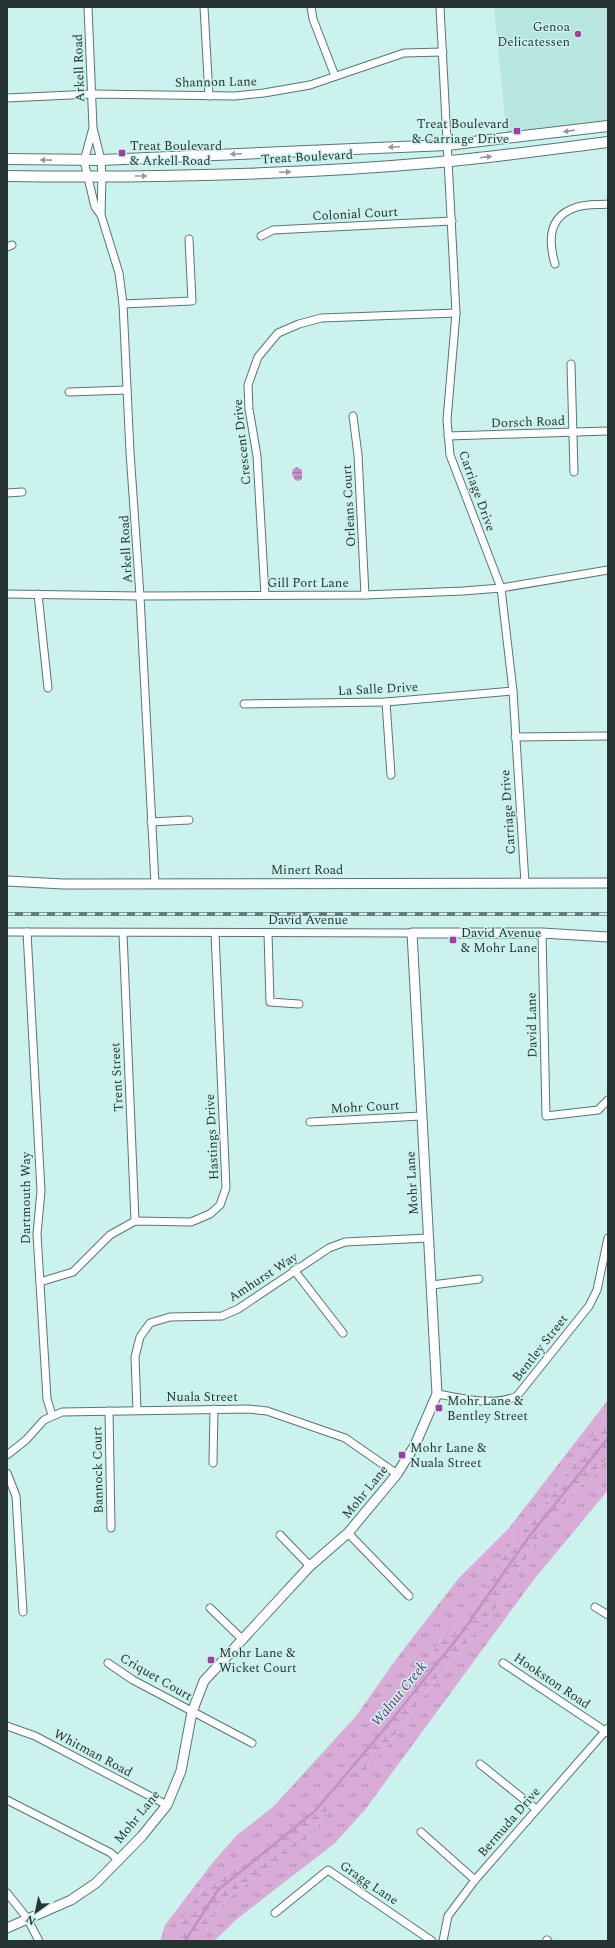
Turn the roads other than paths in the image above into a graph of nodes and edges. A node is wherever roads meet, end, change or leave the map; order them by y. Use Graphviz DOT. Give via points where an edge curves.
graph roads {
  1 [pos="88,7"];
  2 [pos="204,7"];
  3 [pos="311,7"];
  4 [pos="440,7"];
  5 [pos="443,52"];
  6 [pos="335,76"];
  7 [pos="92,94"];
  8 [pos="209,96"];
  9 [pos="7,98"];
  10 [pos="608,126"];
  11 [pos="93,128"];
  12 [pos="608,142"];
  13 [pos="447,145"];
  14 [pos="7,159"];
  15 [pos="84,160"];
  16 [pos="101,160"];
  17 [pos="448,161"];
  18 [pos="7,176"];
  19 [pos="88,177"];
  20 [pos="102,177"];
  21 [pos="608,204"];
  22 [pos="101,215"];
  23 [pos="452,221"];
  24 [pos="262,236"];
  25 [pos="190,239"];
  26 [pos="555,264"];
  27 [pos="123,304"];
  28 [pos="456,313"];
  29 [pos="571,364"];
  30 [pos="127,390"];
  31 [pos="69,392"];
  32 [pos="353,416"];
  33 [pos="608,431"];
  34 [pos="572,432"];
  35 [pos="448,436"];
  36 [pos="574,472"];
  37 [pos="22,492"];
  38 [pos="7,493"];
  39 [pos="608,570"];
  40 [pos="501,588"];
  41 [pos="7,594"];
  42 [pos="38,594"];
  43 [pos="266,595"];
  44 [pos="365,595"];
  45 [pos="140,596"];
  46 [pos="48,688"];
  47 [pos="513,691"];
  48 [pos="386,702"];
  49 [pos="244,704"];
  50 [pos="608,736"];
  51 [pos="515,737"];
  52 [pos="391,775"];
  53 [pos="189,820"];
  54 [pos="151,822"];
  55 [pos="7,881"];
  56 [pos="525,883"];
  57 [pos="608,883"];
  58 [pos="155,884"];
  59 [pos="7,932"];
  60 [pos="27,932"];
  61 [pos="123,932"];
  62 [pos="216,933"];
  63 [pos="268,933"];
  64 [pos="412,933"];
  65 [pos="542,934"];
  66 [pos="608,937"];
  67 [pos="299,1004"];
  68 [pos="608,1100"];
  69 [pos="421,1116"];
  70 [pos="310,1122"];
  71 [pos="136,1221"];
  72 [pos="428,1238"];
  73 [pos="608,1238"];
  74 [pos="294,1270"];
  75 [pos="479,1279"];
  76 [pos="40,1282"];
  77 [pos="432,1285"];
  78 [pos="343,1333"];
  79 [pos="437,1394"];
  80 [pos="214,1409"];
  81 [pos="137,1410"];
  82 [pos="109,1411"];
  83 [pos="52,1416"];
  84 [pos="7,1455"];
  85 [pos="213,1463"];
  86 [pos="7,1472"];
  87 [pos="397,1474"];
  88 [pos="111,1528"];
  89 [pos="348,1533"];
  90 [pos="280,1535"];
  91 [pos="310,1566"];
  92 [pos="409,1596"];
  93 [pos="595,1607"];
  94 [pos="210,1608"];
  95 [pos="23,1612"];
  96 [pos="608,1615"];
  97 [pos="243,1640"];
  98 [pos="108,1663"];
  99 [pos="503,1663"];
  100 [pos="192,1712"];
  101 [pos="7,1726"];
  102 [pos="607,1731"];
  103 [pos="252,1743"];
  104 [pos="480,1764"];
  105 [pos="7,1800"];
  106 [pos="167,1805"];
  107 [pos="536,1809"];
  108 [pos="421,1832"];
  109 [pos="119,1861"];
  110 [pos="475,1880"];
  111 [pos="7,1893"];
  112 [pos="275,1913"];
  113 [pos="27,1918"];
  114 [pos="7,1928"];
  115 [pos="39,1941"];
  116 [pos="432,1941"];
  117 [pos="443,1941"];
  1 -- 7 [label="street, Arkell Road"];
  2 -- 8 [label="street"];
  3 -- 6 [label="street" via="313,19"];
  4 -- 5 [label="street, Carriage Drive"];
  5 -- 6 [label="street, Shannon Lane" via="404,53"];
  5 -- 13 [label="street, Carriage Drive"];
  6 -- 8 [label="street, Shannon Lane" via="310,85 279,91"];
  7 -- 8 [label="street, Shannon Lane"];
  7 -- 9 [label="street, Shannon Lane"];
  7 -- 11 [label="street, Arkell Road"];
  10 -- 13 [label="main road, Treat Boulevard, one-way"];
  11 -- 15 [label="street, Arkell Road"];
  11 -- 16 [label="street, Arkell Road"];
  17 -- 12 [label="main road, Treat Boulevard, one-way"];
  13 -- 16 [label="main road, Treat Boulevard, one-way"];
  13 -- 17 [label="street, Carriage Drive"];
  15 -- 14 [label="main road, Treat Boulevard, one-way"];
  15 -- 16 [label="main road, Treat Boulevard"];
  15 -- 19 [label="street, Arkell Road"];
  16 -- 20 [label="street, Arkell Road"];
  20 -- 17 [label="main road, Treat Boulevard, one-way" via="255,173"];
  17 -- 23 [label="street, Carriage Drive"];
  18 -- 19 [label="main road, Treat Boulevard"];
  19 -- 20 [label="main road, Treat Boulevard"];
  19 -- 22 [label="street, Arkell Road" via="95,207"];
  20 -- 22 [label="street, Arkell Road"];
  21 -- 26 [label="street" via="577,207 565,212 551,230 551,249"];
  22 -- 27 [label="street, Arkell Road" via="119,273"];
  23 -- 24 [label="street, Colonial Court" via="273,230"];
  23 -- 28 [label="street, Carriage Drive"];
  25 -- 27 [label="street" via="192,301"];
  27 -- 30 [label="street, Arkell Road"];
  28 -- 35 [label="street, Carriage Drive"];
  28 -- 43 [label="street, Crescent Drive" via="321,318 278,333 258,357 248,385 249,409 257,456"];
  29 -- 34 [label="street"];
  30 -- 31 [label="street"];
  30 -- 45 [label="street, Arkell Road"];
  32 -- 44 [label="street, Orleans Court" via="358,455"];
  33 -- 34 [label="street, Dorsch Road"];
  34 -- 35 [label="street, Dorsch Road"];
  34 -- 36 [label="street"];
  35 -- 40 [label="street, Carriage Drive" via="450,455"];
  37 -- 38 [label="street"];
  39 -- 40 [label="street, Gill Port Lane"];
  40 -- 44 [label="street, Gill Port Lane"];
  40 -- 47 [label="street, Carriage Drive"];
  41 -- 42 [label="street, Gill Port Lane"];
  42 -- 45 [label="street, Gill Port Lane"];
  42 -- 46 [label="street"];
  43 -- 44 [label="street, Gill Port Lane"];
  43 -- 45 [label="street, Gill Port Lane"];
  45 -- 54 [label="street, Arkell Road"];
  47 -- 48 [label="street, La Salle Drive"];
  47 -- 51 [label="street, Carriage Drive"];
  48 -- 49 [label="street, La Salle Drive"];
  48 -- 52 [label="street"];
  50 -- 51 [label="street"];
  51 -- 56 [label="street, Carriage Drive"];
  53 -- 54 [label="street"];
  54 -- 58 [label="street, Arkell Road"];
  55 -- 58 [label="street, Minert Road"];
  56 -- 57 [label="street, Minert Road"];
  56 -- 58 [label="street, Minert Road"];
  59 -- 60 [label="street, David Avenue"];
  60 -- 61 [label="street, David Avenue"];
  60 -- 76 [label="street, Dartmouth Way" via="41,1191 36,1234"];
  61 -- 62 [label="street, David Avenue"];
  61 -- 71 [label="street, Trent Street"];
  62 -- 63 [label="street, David Avenue"];
  62 -- 71 [label="street, Hastings Drive" via="226,1188 220,1205 210,1214 191,1222"];
  63 -- 64 [label="street, David Avenue"];
  63 -- 67 [label="street" via="270,1002"];
  64 -- 65 [label="street, David Avenue"];
  64 -- 69 [label="street, Mohr Lane"];
  65 -- 66 [label="street, David Avenue"];
  65 -- 68 [label="street, David Lane" via="546,1116 598,1110"];
  69 -- 70 [label="street, Mohr Court"];
  69 -- 72 [label="street, Mohr Lane"];
  71 -- 76 [label="street, Hastings Drive" via="110,1235 73,1272"];
  72 -- 74 [label="street, Amhurst Way" via="345,1242 329,1248"];
  72 -- 77 [label="street, Mohr Lane"];
  73 -- 79 [label="street, Bentley Street" via="597,1290 589,1306 517,1396 495,1402"];
  74 -- 78 [label="street"];
  74 -- 81 [label="street, Amhurst Way" via="238,1309 222,1316 170,1317 150,1323 140,1337 135,1357"];
  75 -- 77 [label="street"];
  76 -- 83 [label="street, Dartmouth Way" via="46,1399"];
  77 -- 79 [label="street, Mohr Lane"];
  79 -- 87 [label="street, Mohr Lane" via="415,1446"];
  80 -- 81 [label="street, Nuala Street"];
  80 -- 85 [label="street"];
  80 -- 87 [label="street, Nuala Street" via="267,1411 345,1438"];
  81 -- 82 [label="street, Nuala Street"];
  82 -- 83 [label="street, Nuala Street" via="62,1412"];
  82 -- 88 [label="street, Bannock Court"];
  83 -- 84 [label="street, Nuala Street" via="44,1420 26,1440"];
  86 -- 95 [label="street" via="16,1496"];
  87 -- 89 [label="street, Mohr Lane"];
  89 -- 91 [label="street, Mohr Lane"];
  89 -- 92 [label="street"];
  90 -- 91 [label="street"];
  91 -- 97 [label="street, Mohr Lane"];
  93 -- 96 [label="street"];
  94 -- 97 [label="street"];
  97 -- 100 [label="street, Mohr Lane" via="204,1681"];
  98 -- 100 [label="street, Criquet Court" via="133,1680"];
  99 -- 102 [label="street, Hookston Road"];
  100 -- 103 [label="street, Criquet Court"];
  100 -- 106 [label="street, Mohr Lane" via="181,1771"];
  101 -- 106 [label="street, Whitman Road" via="35,1736"];
  102 -- 107 [label="street, Bermuda Drive"];
  104 -- 107 [label="street"];
  105 -- 109 [label="street" via="111,1853"];
  106 -- 109 [label="street, Mohr Lane"];
  107 -- 110 [label="street, Bermuda Drive"];
  108 -- 110 [label="street"];
  109 -- 113 [label="street, Mohr Lane" via="96,1883 71,1900"];
  110 -- 117 [label="street, Bermuda Drive" via="448,1916"];
  111 -- 113 [label="street"];
  112 -- 116 [label="street, Gragg Lane" via="328,1870"];
  113 -- 114 [label="street, Mohr Lane"];
  113 -- 115 [label="street"];
}
